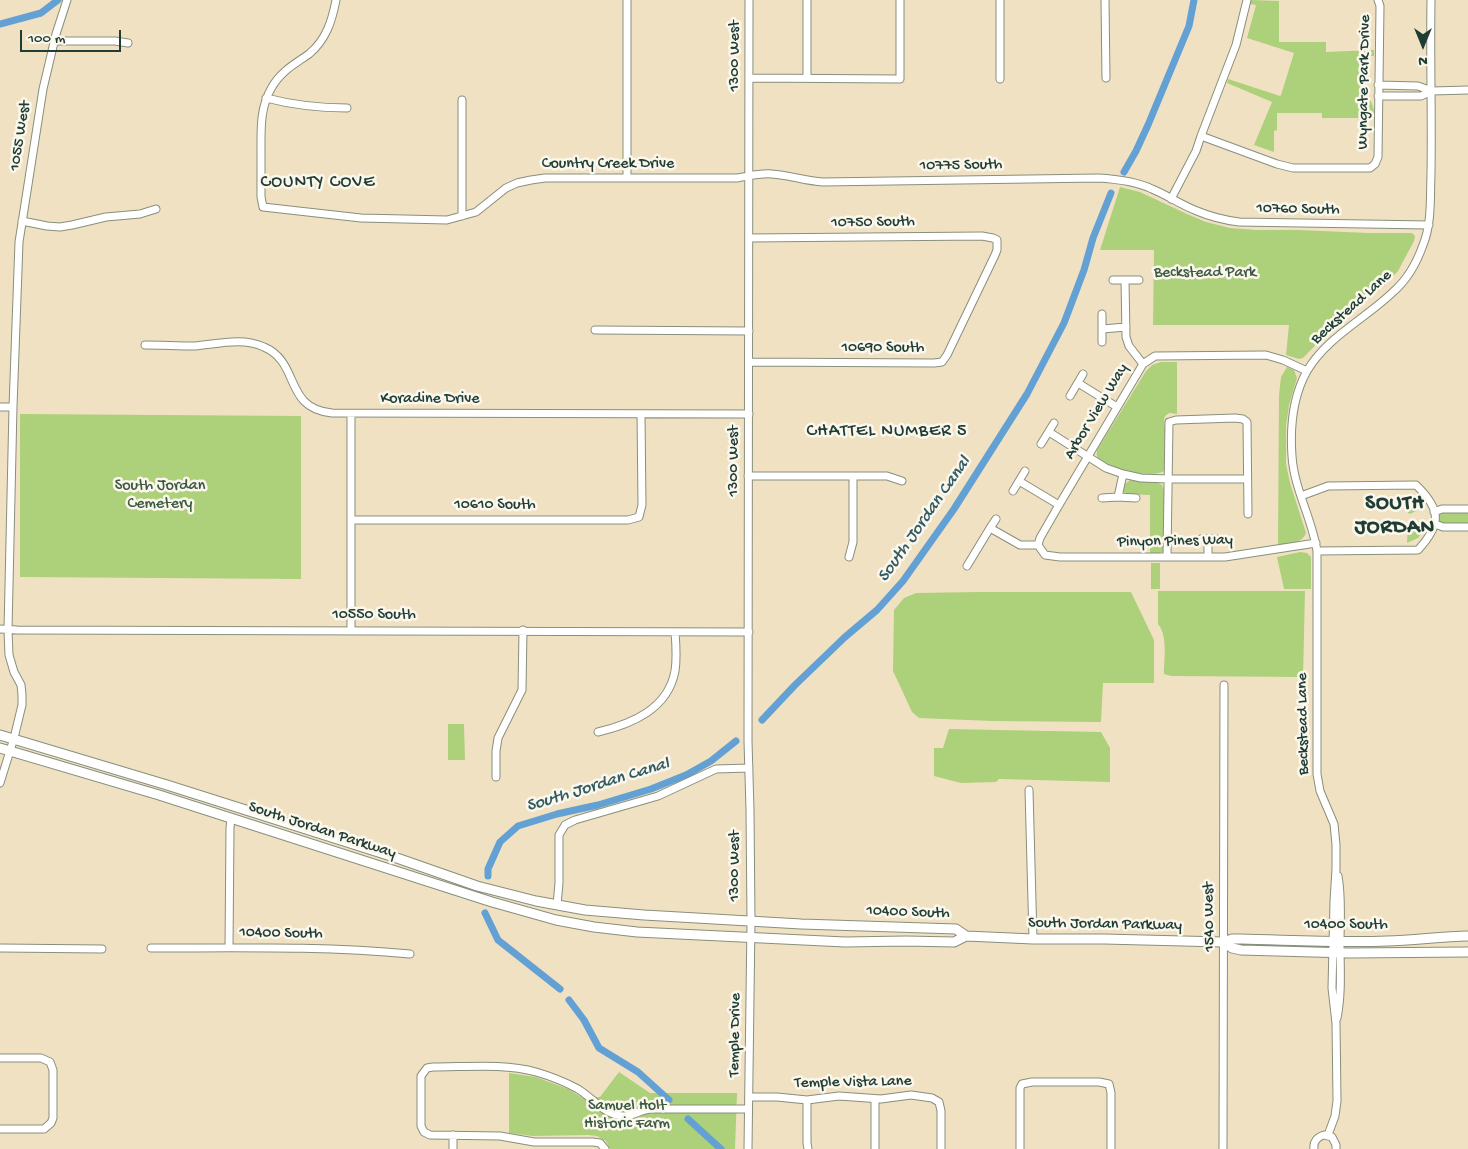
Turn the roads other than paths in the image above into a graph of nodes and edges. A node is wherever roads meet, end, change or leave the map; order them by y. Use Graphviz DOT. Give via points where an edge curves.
graph roads {
  1 [pos="67,0"];
  2 [pos="336,0"];
  3 [pos="626,0"];
  4 [pos="749,0"];
  5 [pos="807,0"];
  6 [pos="900,0"];
  7 [pos="1000,0"];
  8 [pos="1105,0"];
  9 [pos="1247,0"];
  10 [pos="1378,0"];
  11 [pos="1431,0"];
  12 [pos="55,41"];
  13 [pos="128,43"];
  14 [pos="750,78"];
  15 [pos="807,78"];
  16 [pos="1106,78"];
  17 [pos="1000,79"];
  18 [pos="1378,86"];
  19 [pos="1468,90"];
  20 [pos="1432,91"];
  21 [pos="1378,96"];
  22 [pos="266,98"];
  23 [pos="462,100"];
  24 [pos="346,108"];
  25 [pos="1201,136"];
  26 [pos="748,176"];
  27 [pos="627,178"];
  28 [pos="1171,198"];
  29 [pos="156,209"];
  30 [pos="462,216"];
  31 [pos="22,221"];
  32 [pos="1429,225"];
  33 [pos="749,238"];
  34 [pos="997,240"];
  35 [pos="1113,280"];
  36 [pos="1125,280"];
  37 [pos="1139,280"];
  38 [pos="1102,314"];
  39 [pos="1126,328"];
  40 [pos="1102,329"];
  41 [pos="595,330"];
  42 [pos="748,331"];
  43 [pos="1102,342"];
  44 [pos="145,345"];
  45 [pos="749,362"];
  46 [pos="1143,364"];
  47 [pos="1307,371"];
  48 [pos="1083,374"];
  49 [pos="1078,384"];
  50 [pos="1070,396"];
  51 [pos="13,406"];
  52 [pos="0,407"];
  53 [pos="1117,407"];
  54 [pos="351,414"];
  55 [pos="641,414"];
  56 [pos="749,414"];
  57 [pos="1054,423"];
  58 [pos="1049,432"];
  59 [pos="1041,444"];
  60 [pos="1087,456"];
  61 [pos="1025,471"];
  62 [pos="1123,474"];
  63 [pos="748,476"];
  64 [pos="853,476"];
  65 [pos="1247,478"];
  66 [pos="1168,479"];
  67 [pos="902,480"];
  68 [pos="1019,481"];
  69 [pos="1013,491"];
  70 [pos="1301,496"];
  71 [pos="1118,497"];
  72 [pos="1102,498"];
  73 [pos="1136,498"];
  74 [pos="1059,505"];
  75 [pos="1468,509"];
  76 [pos="1434,512"];
  77 [pos="1248,514"];
  78 [pos="996,519"];
  79 [pos="351,520"];
  80 [pos="1435,524"];
  81 [pos="1468,527"];
  82 [pos="990,528"];
  83 [pos="1208,539"];
  84 [pos="1316,543"];
  85 [pos="1038,546"];
  86 [pos="1317,551"];
  87 [pos="849,557"];
  88 [pos="1168,557"];
  89 [pos="1208,557"];
  90 [pos="968,566"];
  91 [pos="0,629"];
  92 [pos="8,630"];
  93 [pos="351,630"];
  94 [pos="523,630"];
  95 [pos="676,632"];
  96 [pos="749,632"];
  97 [pos="1224,685"];
  98 [pos="598,732"];
  99 [pos="0,734"];
  100 [pos="14,738"];
  101 [pos="0,748"];
  102 [pos="10,751"];
  103 [pos="749,768"];
  104 [pos="496,777"];
  105 [pos="0,783"];
  106 [pos="162,784"];
  107 [pos="1030,790"];
  108 [pos="158,795"];
  109 [pos="231,818"];
  110 [pos="557,905"];
  111 [pos="606,913"];
  112 [pos="750,921"];
  113 [pos="637,932"];
  114 [pos="966,936"];
  115 [pos="1468,936"];
  116 [pos="750,937"];
  117 [pos="1033,939"];
  118 [pos="1336,941"];
  119 [pos="1223,942"];
  120 [pos="0,948"];
  121 [pos="151,948"];
  122 [pos="229,948"];
  123 [pos="102,949"];
  124 [pos="1241,950"];
  125 [pos="1468,952"];
  126 [pos="1336,953"];
  127 [pos="410,954"];
  128 [pos="0,1058"];
  129 [pos="748,1096"];
  130 [pos="875,1099"];
  131 [pos="807,1100"];
  132 [pos="748,1109"];
  133 [pos="0,1129"];
  134 [pos="453,1135"];
  135 [pos="1328,1135"];
  136 [pos="453,1149"];
  137 [pos="605,1149"];
  138 [pos="748,1149"];
  139 [pos="808,1149"];
  140 [pos="875,1149"];
  141 [pos="941,1149"];
  142 [pos="1020,1149"];
  143 [pos="1111,1149"];
  144 [pos="1223,1149"];
  145 [pos="1314,1149"];
  146 [pos="1336,1149"];
  1 -- 12 [label="street, 1055 West"];
  2 -- 22 [label="street, Country Creek Drive" via="330,24 320,42 284,72"];
  3 -- 27 [label="street"];
  4 -- 14 [label="street, 1300 West"];
  5 -- 15 [label="street"];
  6 -- 15 [label="street" via="900,79"];
  7 -- 17 [label="street"];
  8 -- 16 [label="street"];
  9 -- 25 [label="street" via="1236,45"];
  10 -- 18 [label="street, Wyngate Park Drive"];
  11 -- 20 [label="street, Beckstead Lane"];
  12 -- 13 [label="street"];
  12 -- 31 [label="street, 1055 West" via="43,89"];
  14 -- 15 [label="street"];
  14 -- 26 [label="street, 1300 West"];
  18 -- 20 [label="street" via="1418,86"];
  18 -- 21 [label="street, Wyngate Park Drive"];
  19 -- 20 [label="street"];
  20 -- 21 [label="street" via="1421,96"];
  20 -- 32 [label="street, Beckstead Lane"];
  21 -- 25 [label="street, Wyngate Park Drive" via="1378,157 1370,168 1293,168"];
  22 -- 24 [label="street" via="305,107"];
  22 -- 30 [label="street, Country Creek Drive" via="261,115 263,206 361,218 447,220"];
  23 -- 30 [label="street"];
  25 -- 28 [label="street"];
  26 -- 27 [label="street, Country Creek Drive"];
  26 -- 28 [label="street, 10775 South" via="774,174 823,182 1111,179 1142,185"];
  26 -- 33 [label="street, 1300 West"];
  27 -- 30 [label="street, Country Creek Drive" via="545,178 517,183 476,212"];
  28 -- 32 [label="street, 10760 South" via="1195,211 1239,222"];
  29 -- 31 [label="street" via="60,227"];
  31 -- 51 [label="street, 1055 West" via="16,292"];
  32 -- 47 [label="street, Beckstead Lane" via="1418,260 1394,292 1336,338"];
  33 -- 34 [label="street, 10750 South" via="982,236"];
  33 -- 42 [label="street, 1300 West"];
  34 -- 45 [label="street, 10690 South" via="996,255 942,362"];
  35 -- 36 [label="street"];
  36 -- 37 [label="street"];
  36 -- 39 [label="street"];
  38 -- 40 [label="street"];
  39 -- 40 [label="street"];
  39 -- 46 [label="street" via="1130,346"];
  40 -- 43 [label="street"];
  41 -- 42 [label="street"];
  42 -- 45 [label="street, 1300 West"];
  44 -- 54 [label="street, Koradine Drive" via="246,343 264,346 285,364 297,394 310,406 324,412"];
  45 -- 56 [label="street, 1300 West"];
  46 -- 47 [label="street, Arbor View Way" via="1155,356 1266,355"];
  46 -- 53 [label="street, Arbor View Way"];
  47 -- 70 [label="street, Beckstead Lane" via="1296,399 1292,424 1292,458"];
  48 -- 49 [label="street"];
  49 -- 50 [label="street"];
  49 -- 53 [label="street"];
  51 -- 52 [label="street"];
  51 -- 92 [label="street, 1055 West"];
  53 -- 60 [label="street, Arbor View Way"];
  54 -- 55 [label="street, Koradine Drive"];
  54 -- 79 [label="street"];
  55 -- 56 [label="street, Koradine Drive"];
  55 -- 79 [label="street, 10610 South" via="642,505 638,517 628,520"];
  56 -- 63 [label="street, 1300 West"];
  57 -- 58 [label="street"];
  58 -- 59 [label="street"];
  58 -- 60 [label="street"];
  60 -- 62 [label="street"];
  60 -- 74 [label="street, Arbor View Way"];
  61 -- 68 [label="street"];
  62 -- 66 [label="street"];
  62 -- 71 [label="street"];
  63 -- 64 [label="street"];
  63 -- 96 [label="street, 1300 West"];
  64 -- 67 [label="street" via="887,476"];
  64 -- 87 [label="street" via="853,542"];
  65 -- 66 [label="street"];
  65 -- 66 [label="street" via="1247,422 1235,418 1169,422"];
  65 -- 77 [label="street"];
  66 -- 88 [label="street"];
  68 -- 69 [label="street"];
  68 -- 74 [label="street"];
  70 -- 76 [label="street" via="1328,486 1416,485"];
  70 -- 84 [label="street, Beckstead Lane"];
  71 -- 72 [label="street"];
  71 -- 73 [label="street"];
  74 -- 85 [label="street, Arbor View Way"];
  75 -- 76 [label="street"];
  76 -- 80 [label="street"];
  78 -- 82 [label="street"];
  79 -- 93 [label="street"];
  80 -- 81 [label="street"];
  80 -- 86 [label="street" via="1418,550"];
  82 -- 85 [label="street, Pinyon Pines Way" via="1020,545"];
  82 -- 90 [label="street"];
  83 -- 89 [label="street"];
  84 -- 86 [label="street, Beckstead Lane"];
  84 -- 89 [label="street, Pinyon Pines Way"];
  85 -- 88 [label="street, Pinyon Pines Way" via="1045,555 1060,557"];
  86 -- 118 [label="street, Beckstead Lane" via="1317,774 1336,835 1340,894"];
  88 -- 89 [label="street, Pinyon Pines Way"];
  91 -- 92 [label="street, 10550 South"];
  92 -- 93 [label="street, 10550 South"];
  92 -- 100 [label="street, 1055 West" via="8,652 22,695"];
  93 -- 94 [label="street, 10550 South"];
  94 -- 95 [label="street, 10550 South"];
  94 -- 104 [label="street" via="522,690 498,738"];
  95 -- 96 [label="street, 10550 South"];
  95 -- 98 [label="street" via="675,671 661,701 636,720"];
  96 -- 103 [label="street, 1300 West"];
  97 -- 119 [label="street, 1540 West"];
  99 -- 100 [label="main road, South Jordan Parkway"];
  100 -- 102 [label="street, 1055 West"];
  100 -- 106 [label="main road, South Jordan Parkway"];
  101 -- 102 [label="main road, South Jordan Parkway"];
  102 -- 105 [label="street, 1055 West"];
  102 -- 108 [label="main road, South Jordan Parkway"];
  103 -- 110 [label="street" via="716,770 658,796 565,825 559,834"];
  103 -- 112 [label="street, 1300 West"];
  106 -- 108 [label="main road"];
  106 -- 110 [label="main road, South Jordan Parkway" via="477,886"];
  107 -- 117 [label="street"];
  108 -- 109 [label="main road, South Jordan Parkway"];
  109 -- 113 [label="main road, South Jordan Parkway" via="525,912 594,927"];
  109 -- 122 [label="street"];
  110 -- 111 [label="main road, South Jordan Parkway"];
  111 -- 112 [label="main road, 10400 South"];
  112 -- 114 [label="main road, 10400 South" via="956,929"];
  112 -- 116 [label="street, Temple Drive"];
  113 -- 116 [label="main road, 10400 South"];
  114 -- 116 [label="main road, 10400 South" via="954,942 827,942"];
  114 -- 117 [label="main road, South Jordan Parkway"];
  115 -- 118 [label="main road, 10400 South" via="1388,942"];
  116 -- 129 [label="street, Temple Drive"];
  117 -- 119 [label="main road, South Jordan Parkway"];
  118 -- 119 [label="main road, 10400 South" via="1236,939"];
  118 -- 126 [label="street, Beckstead Lane"];
  119 -- 124 [label="main road, South Jordan Parkway"];
  119 -- 144 [label="street, 1540 West"];
  120 -- 123 [label="street"];
  121 -- 122 [label="street, 10400 South"];
  122 -- 127 [label="street, 10400 South" via="370,950"];
  124 -- 126 [label="main road, 10400 South"];
  125 -- 126 [label="main road, 10400 South"];
  126 -- 135 [label="street, Beckstead Lane" via="1340,1000 1336,1023 1337,1101"];
  128 -- 133 [label="street" via="41,1058 47,1061 52,1068 53,1118 47,1128 40,1130"];
  129 -- 131 [label="street, Temple Vista Lane"];
  129 -- 132 [label="street, Temple Drive"];
  130 -- 131 [label="street, Temple Vista Lane" via="839,1096"];
  130 -- 140 [label="street"];
  130 -- 141 [label="street, Temple Vista Lane" via="911,1095 936,1100 941,1109"];
  131 -- 139 [label="street"];
  132 -- 134 [label="street" via="652,1108 632,1115 617,1115 575,1088 534,1071 434,1067 424,1070 420,1122 424,1132"];
  132 -- 138 [label="street, Temple Drive"];
  134 -- 136 [label="street"];
  134 -- 137 [label="street" via="500,1136 534,1142 592,1142 600,1143"];
  135 -- 145 [label="street, Beckstead Lane" via="1316,1139"];
  135 -- 146 [label="street" via="1335,1141"];
  142 -- 143 [label="street" via="1022,1084 1099,1082 1109,1084 1111,1093"];
}
